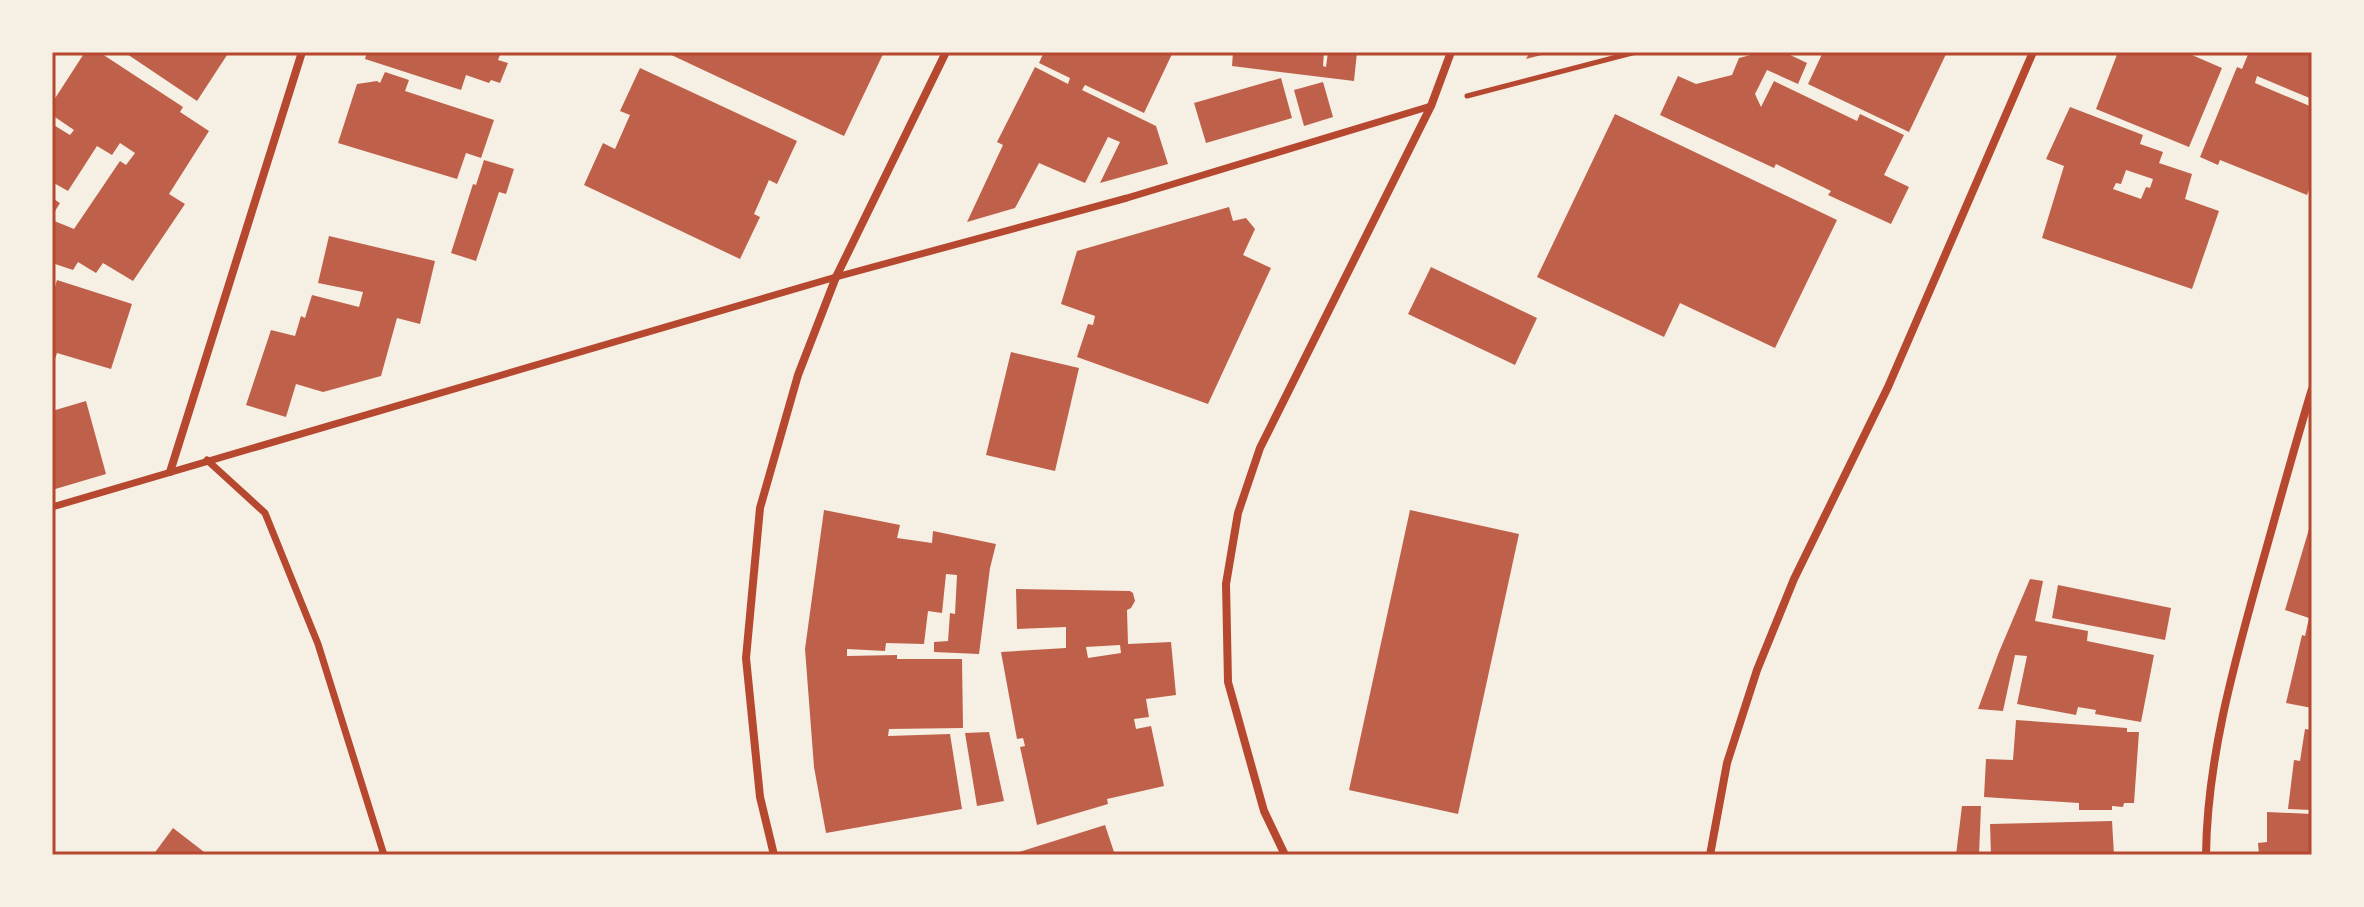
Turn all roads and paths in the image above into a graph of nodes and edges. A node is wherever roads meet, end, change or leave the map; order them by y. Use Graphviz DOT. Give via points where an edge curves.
graph roads {
  1 [pos="302,52"];
  2 [pos="946,52"];
  3 [pos="1451,52"];
  4 [pos="1636,52"];
  5 [pos="2033,52"];
  6 [pos="1431,106"];
  7 [pos="836,277"];
  8 [pos="2312,389"];
  9 [pos="207,460"];
  10 [pos="170,472"];
  11 [pos="52,507"];
  12 [pos="384,855"];
  13 [pos="774,855"];
  14 [pos="1285,855"];
  15 [pos="1710,855"];
  16 [pos="2206,855"];
  1 -- 10 [label="street"];
  2 -- 7 [label="street"];
  3 -- 6 [label="street"];
  4 -- 6 [label="path"];
  5 -- 15 [label="street" via="1888,387 1794,579 1757,670 1727,763"];
  6 -- 7 [label="street" via="1127,198"];
  6 -- 14 [label="street" via="1260,448 1238,513 1226,584 1228,682 1264,811"];
  7 -- 9 [label="street"];
  7 -- 13 [label="street" via="798,375 760,508 746,658 760,797"];
  8 -- 16 [label="street" via="2232,671 2214,763"];
  9 -- 10 [label="street"];
  9 -- 12 [label="street" via="265,513 318,644"];
  10 -- 11 [label="street"];
}
